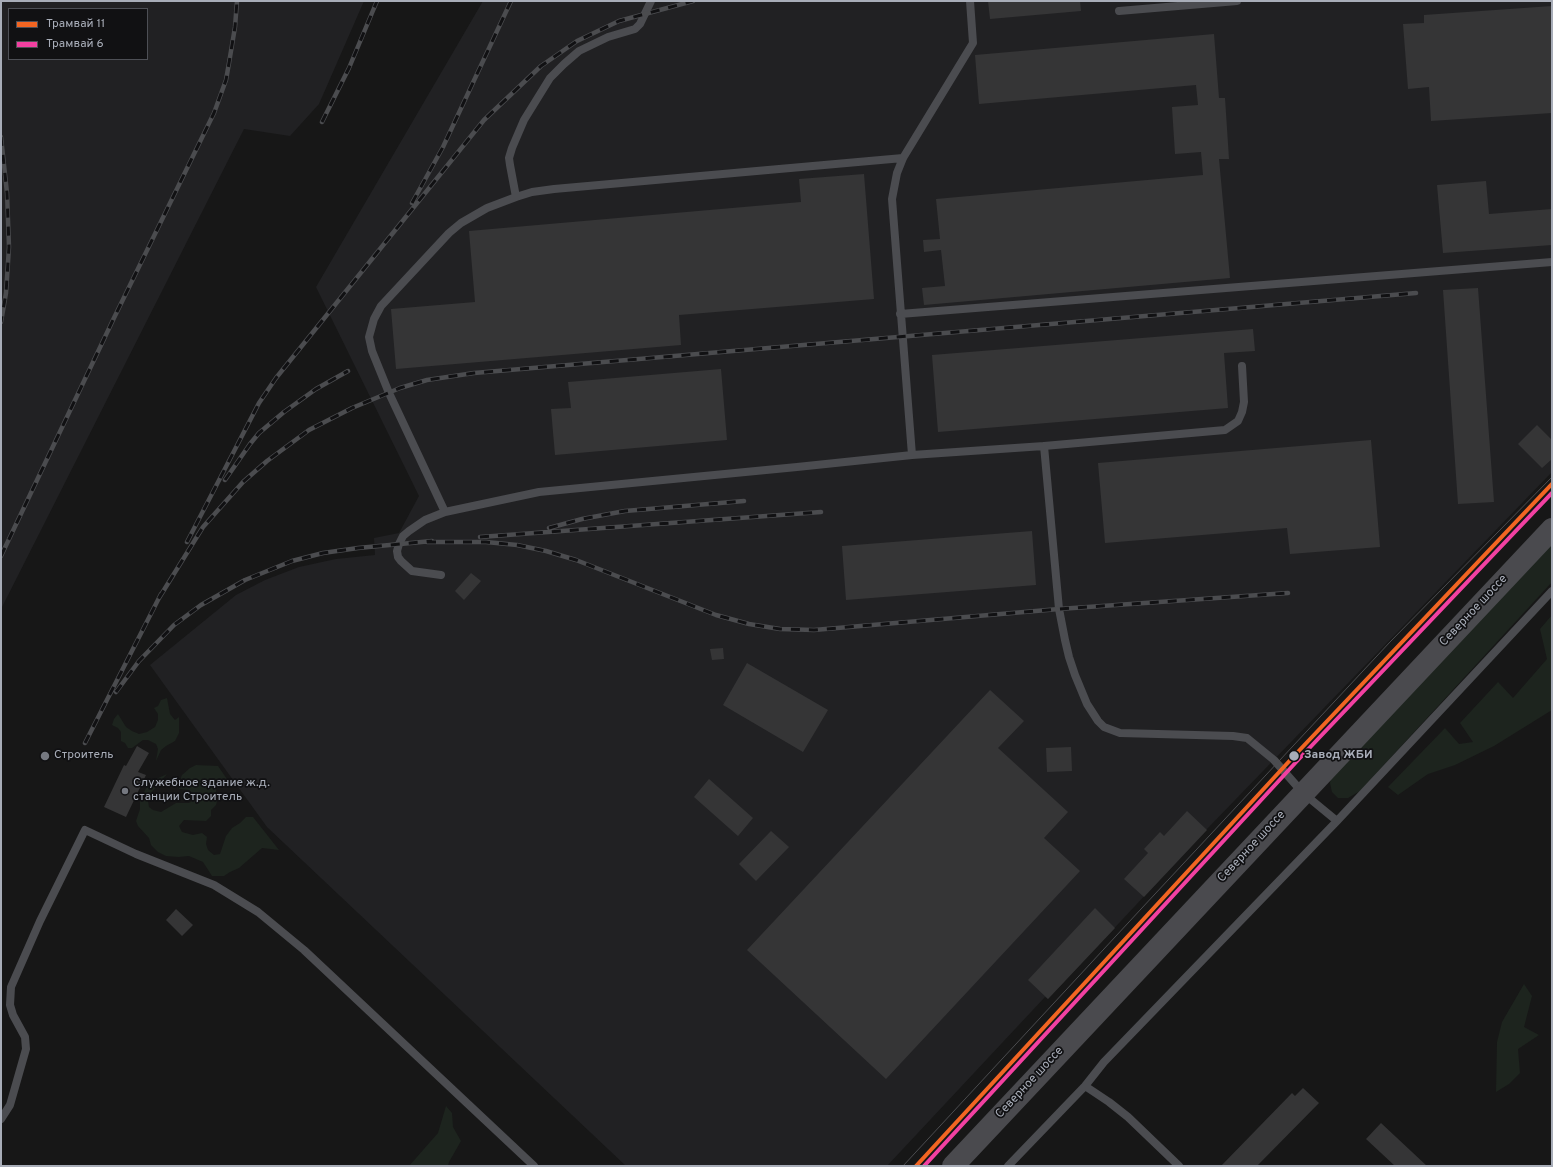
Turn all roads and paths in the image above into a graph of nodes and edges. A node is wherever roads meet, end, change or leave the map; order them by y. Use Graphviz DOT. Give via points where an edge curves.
graph roads {
  1 [pos="651,1"];
  2 [pos="970,1"];
  3 [pos="1237,1"];
  4 [pos="1119,11"];
  5 [pos="903,158"];
  6 [pos="516,197"];
  7 [pos="1552,262"];
  8 [pos="900,314"];
  9 [pos="1242,366"];
  10 [pos="1044,446"];
  11 [pos="912,455"];
  12 [pos="445,512"];
  13 [pos="1552,529"];
  14 [pos="441,575"];
  15 [pos="1552,591"];
  16 [pos="1303,793"];
  17 [pos="1337,821"];
  18 [pos="1085,1086"];
  19 [pos="1,1119"];
  20 [pos="534,1166"];
  21 [pos="953,1166"];
  22 [pos="1008,1166"];
  23 [pos="1179,1166"];
  1 -- 6 [label="lane" via="640,24 635,28 579,51 550,78 524,120 509,158"];
  2 -- 5 [label="lane" via="973,43"];
  3 -- 4 [label="lane"];
  5 -- 6 [label="lane" via="554,189"];
  5 -- 8 [label="lane" via="892,199"];
  6 -- 12 [label="lane" via="473,215 449,233 381,306 370,328 370,344 389,393"];
  7 -- 8 [label="lane"];
  8 -- 11 [label="lane"];
  9 -- 10 [label="lane" via="1242,412 1238,421 1225,430"];
  10 -- 11 [label="lane"];
  10 -- 16 [label="lane" via="1059,609 1065,640 1087,704 1098,721 1104,728 1120,733 1247,738 1274,760"];
  11 -- 12 [label="lane" via="539,492"];
  12 -- 14 [label="lane" via="425,520 409,531 403,536 397,551 400,561 412,571"];
  13 -- 16 [label="main road, Северное шоссе"];
  15 -- 17 [label="lane"];
  16 -- 17 [label="lane"];
  16 -- 21 [label="main road, Северное шоссе"];
  17 -- 18 [label="lane" via="1104,1062"];
  18 -- 22 [label="lane"];
  18 -- 23 [label="lane" via="1128,1117"];
  19 -- 20 [label="lane" via="10,1105 26,1049 25,1038 10,1005 11,987 85,830 136,854 214,885 258,912 304,950"];
}
